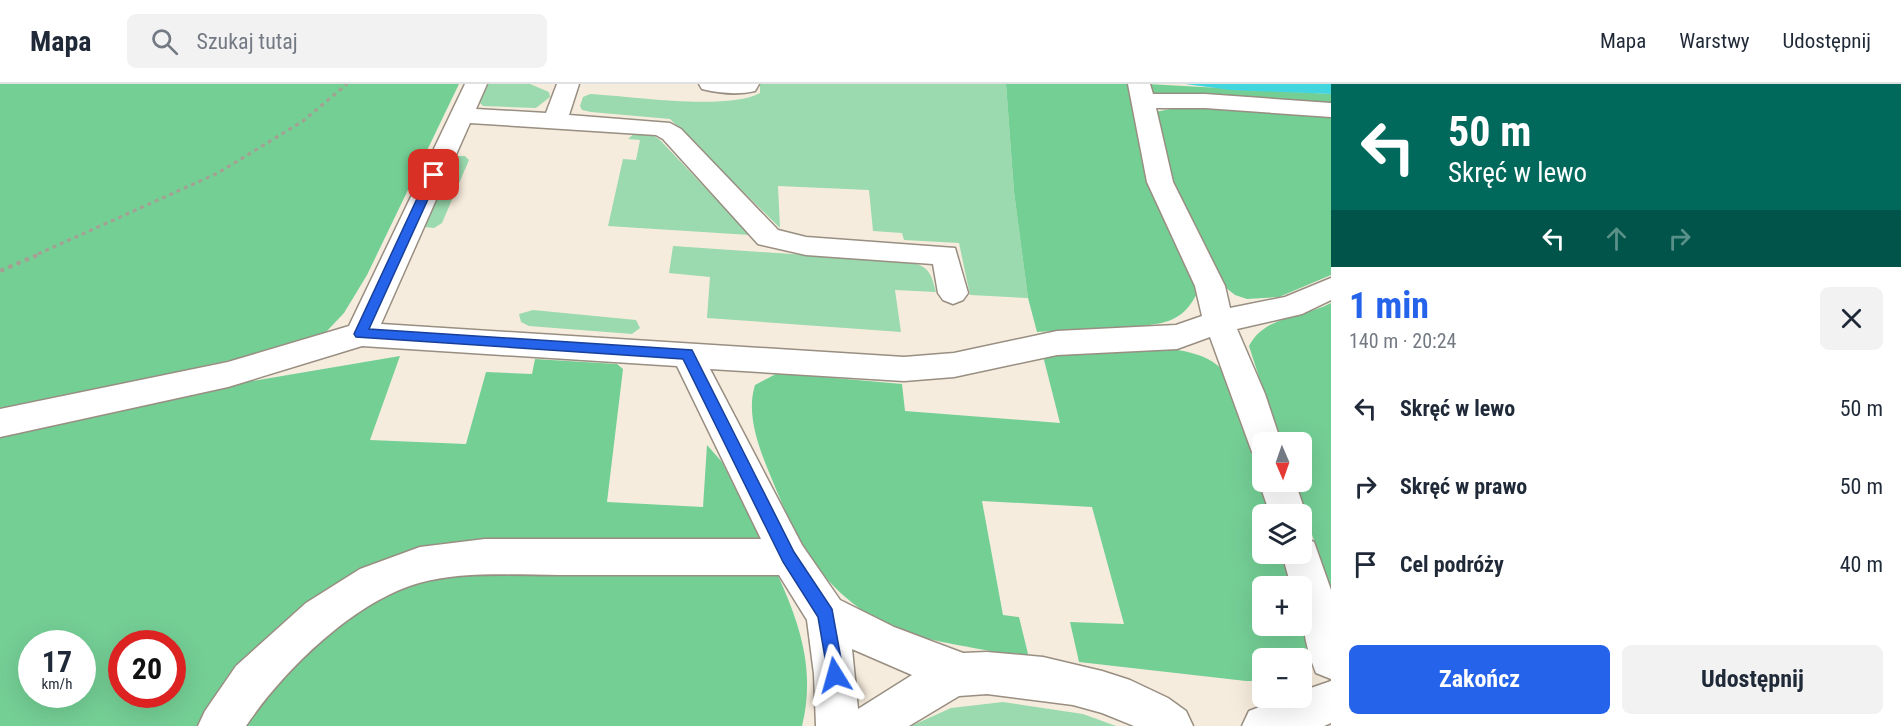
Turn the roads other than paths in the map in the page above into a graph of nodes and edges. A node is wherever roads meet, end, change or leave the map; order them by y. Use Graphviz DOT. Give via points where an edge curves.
graph roads {
  1 [pos="476,84"];
  2 [pos="568,84"];
  3 [pos="710,84"];
  4 [pos="747,84"];
  5 [pos="1141,93"];
  6 [pos="1331,110"];
  7 [pos="461,116"];
  8 [pos="556,120"];
  9 [pos="1331,288"];
  10 [pos="952,293"];
  11 [pos="1219,322"];
  12 [pos="361,334"];
  13 [pos="687,354"];
  14 [pos="0,423"];
  15 [pos="1261,432"];
  16 [pos="789,557"];
  17 [pos="1304,564"];
  18 [pos="826,614"];
  19 [pos="1331,658"];
  20 [pos="962,674"];
  21 [pos="1331,702"];
  22 [pos="219,726"];
  23 [pos="838,726"];
  24 [pos="872,726"];
  25 [pos="1171,726"];
  26 [pos="1264,726"];
  1 -- 7 [label="lane"];
  2 -- 8 [label="lane"];
  3 -- 4 [label="lane"];
  5 -- 6 [label="lane"];
  5 -- 11 [label="lane" via="1160,182 1210,286"];
  7 -- 8 [label="lane"];
  7 -- 12 [label="lane"];
  8 -- 10 [label="lane" via="662,128 768,237 806,246 945,255"];
  9 -- 11 [label="lane" via="1291,306"];
  11 -- 13 [label="lane" via="1177,337 1057,343 931,368"];
  11 -- 15 [label="lane"];
  12 -- 13 [label="lane"];
  12 -- 14 [label="lane" via="287,360 207,380"];
  13 -- 16 [label="lane"];
  16 -- 18 [label="lane"];
  16 -- 22 [label="lane" via="485,557 420,565 374,582 320,617 251,681"];
  17 -- 19 [label="lane"];
  18 -- 20 [label="lane" via="884,644"];
  18 -- 23 [label="lane"];
  20 -- 24 [label="lane" via="889,711"];
  20 -- 25 [label="lane" via="1068,681 1120,697"];
  21 -- 26 [label="lane"];
}
